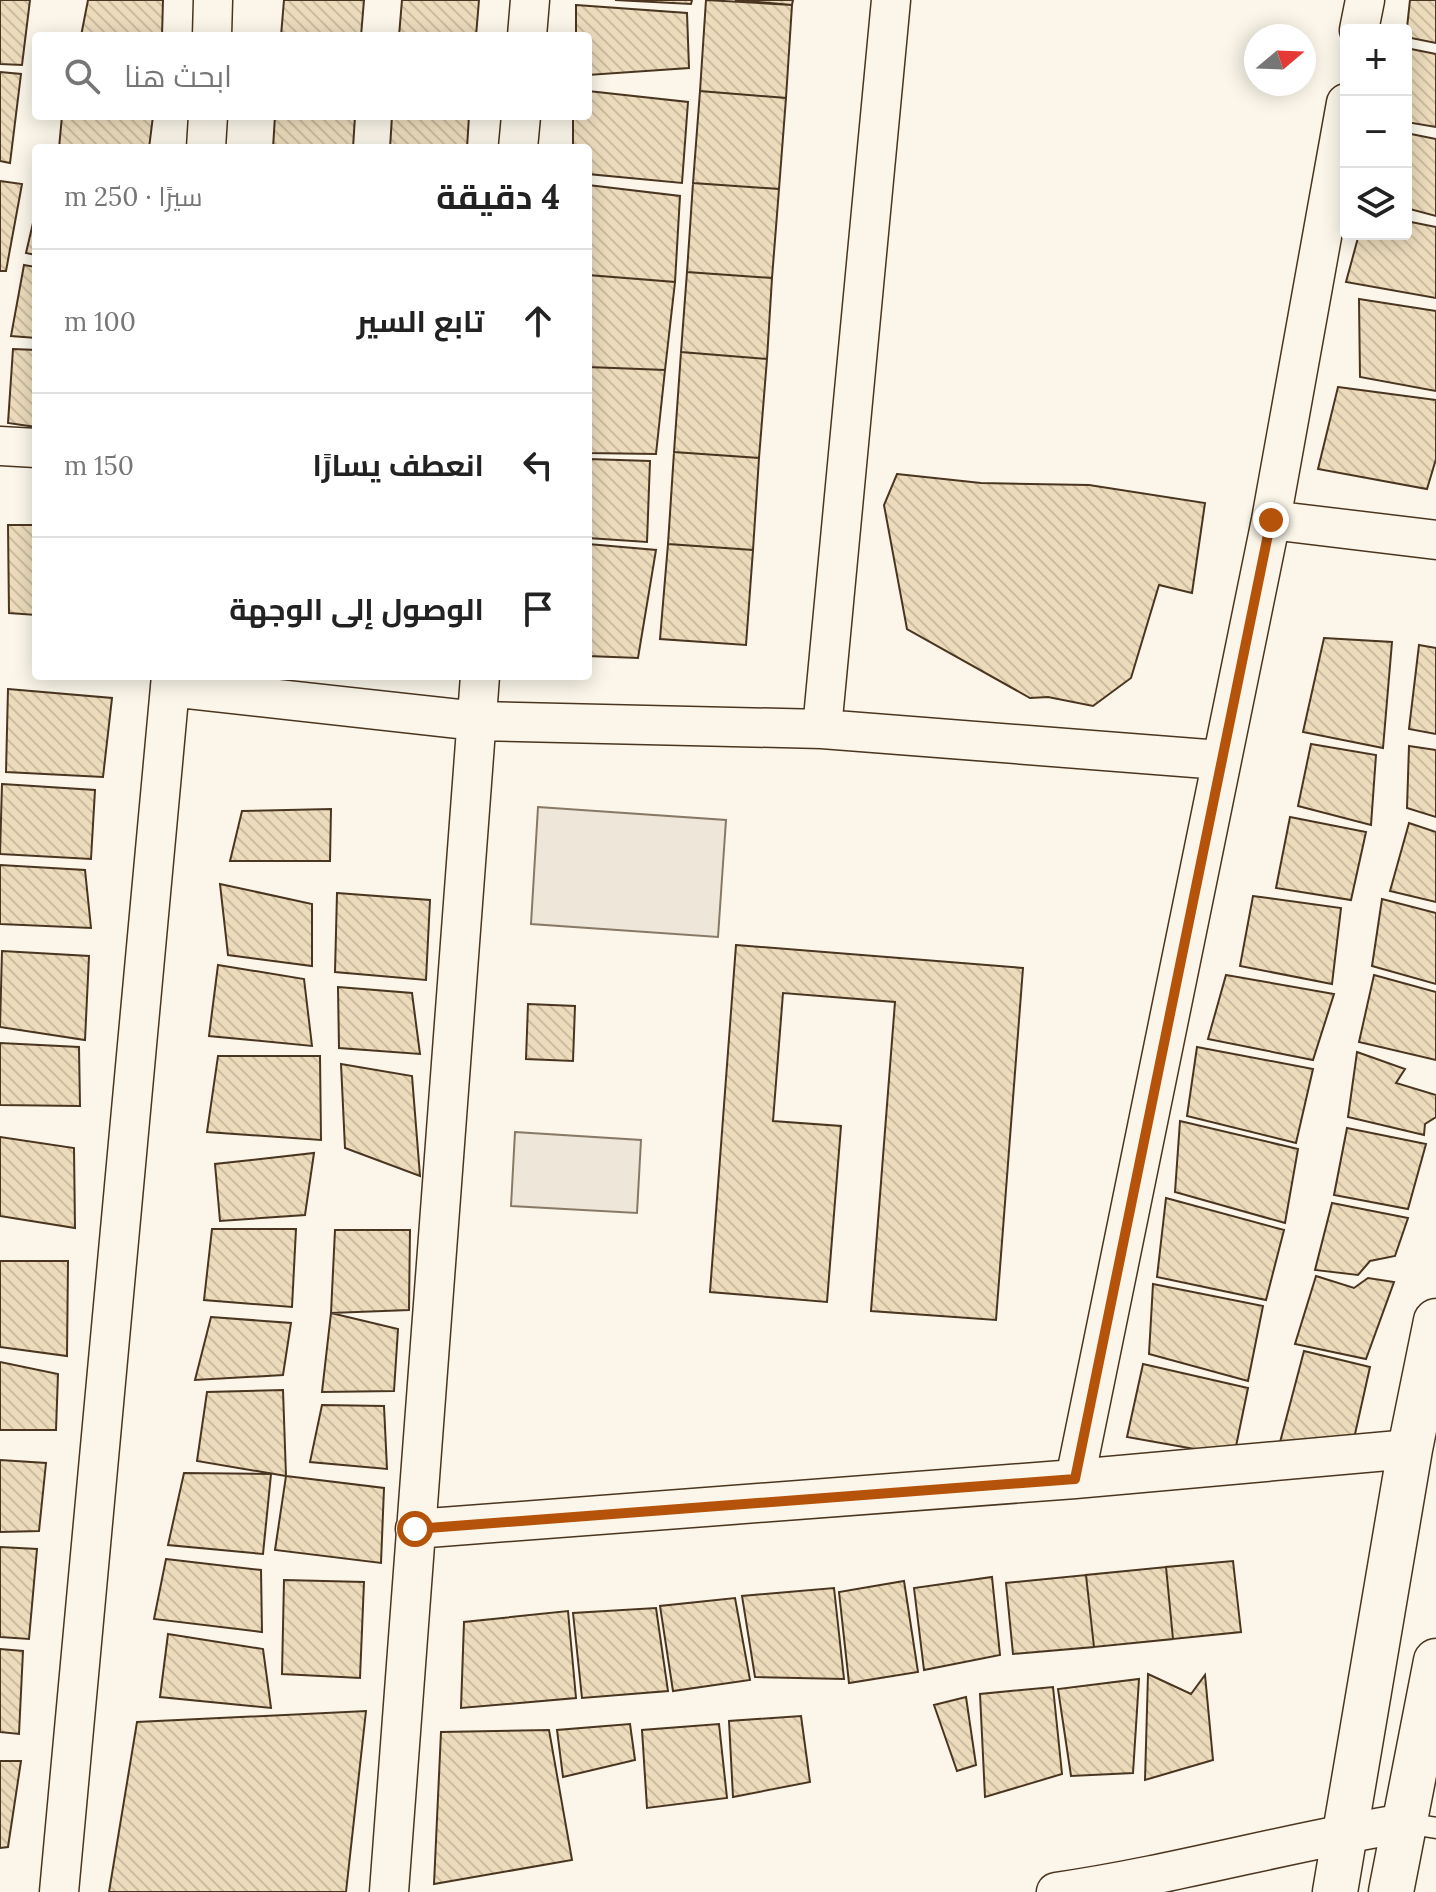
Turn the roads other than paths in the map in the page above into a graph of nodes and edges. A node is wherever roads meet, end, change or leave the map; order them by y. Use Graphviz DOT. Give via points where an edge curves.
graph roads {
  1 [pos="213,0"];
  2 [pos="530,0"];
  3 [pos="891,0"];
  4 [pos="1365,0"];
  5 [pos="1360,24"];
  6 [pos="212,32"];
  7 [pos="527,32"];
  8 [pos="208,120"];
  9 [pos="521,120"];
  10 [pos="1340,136"];
  11 [pos="206,144"];
  12 [pos="518,144"];
  13 [pos="0,446"];
  14 [pos="32,448"];
  15 [pos="1271,520"];
  16 [pos="1436,540"];
  17 [pos="480,680"];
  18 [pos="171,681"];
  19 [pos="477,721"];
  20 [pos="822,729"];
  21 [pos="1220,760"];
  22 [pos="1436,1321"];
  23 [pos="1410,1449"];
  24 [pos="1075,1479"];
  25 [pos="415,1529"];
  26 [pos="1436,1661"];
  27 [pos="1420,1826"];
  28 [pos="1344,1832"];
  29 [pos="1129,1887"];
  30 [pos="59,1892"];
  31 [pos="389,1892"];
  32 [pos="1056,1892"];
  33 [pos="1335,1892"];
  34 [pos="1391,1892"];
  1 -- 6 [label="street"];
  2 -- 7 [label="street"];
  3 -- 20 [label="street"];
  4 -- 5 [label="street"];
  8 -- 11 [label="street"];
  9 -- 12 [label="street"];
  10 -- 15 [label="street"];
  13 -- 14 [label="street"];
  15 -- 16 [label="street"];
  15 -- 21 [label="street"];
  17 -- 19 [label="street"];
  18 -- 19 [label="street"];
  18 -- 30 [label="street"];
  19 -- 20 [label="street"];
  19 -- 25 [label="street"];
  20 -- 21 [label="street"];
  21 -- 24 [label="street"];
  22 -- 23 [label="street"];
  23 -- 24 [label="street"];
  23 -- 28 [label="street"];
  24 -- 25 [label="street"];
  25 -- 31 [label="street"];
  26 -- 27 [label="street"];
  27 -- 28 [label="street"];
  27 -- 34 [label="street"];
  28 -- 29 [label="street"];
  28 -- 33 [label="street"];
  29 -- 32 [label="street"];
}
